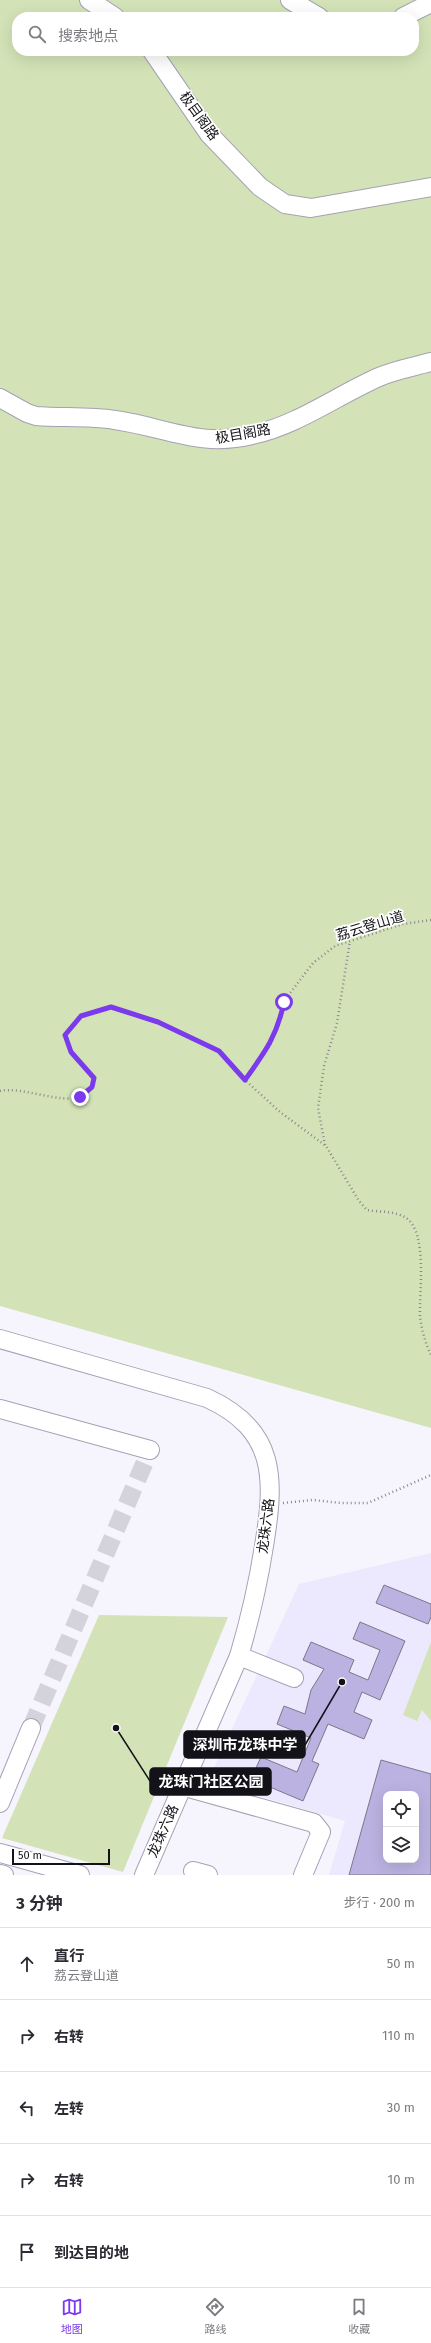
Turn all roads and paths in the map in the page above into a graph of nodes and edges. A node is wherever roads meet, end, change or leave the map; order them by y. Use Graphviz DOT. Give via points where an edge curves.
graph roads {
  1 [pos="89,0"];
  2 [pos="290,0"];
  3 [pos="431,2"];
  4 [pos="107,12"];
  5 [pos="310,12"];
  6 [pos="412,12"];
  7 [pos="155,56"];
  8 [pos="431,187"];
  9 [pos="431,362"];
  10 [pos="0,398"];
  11 [pos="431,920"];
  12 [pos="350,942"];
  13 [pos="245,1080"];
  14 [pos="0,1091"];
  15 [pos="326,1146"];
  16 [pos="0,1339"];
  17 [pos="431,1355"];
  18 [pos="0,1409"];
  19 [pos="150,1450"];
  20 [pos="431,1475"];
  21 [pos="271,1504"];
  22 [pos="239,1656"];
  23 [pos="294,1678"];
  24 [pos="31,1728"];
  25 [pos="182,1786"];
  26 [pos="0,1803"];
  27 [pos="0,1853"];
  28 [pos="0,1874"];
  29 [pos="4,1875"];
  30 [pos="80,1875"];
  31 [pos="144,1875"];
  32 [pos="303,1875"];
  1 -- 4 [label="street"];
  2 -- 5 [label="street"];
  3 -- 6 [label="street"];
  7 -- 8 [label="street, 极目阁路" via="209,134 260,187 285,204 311,208"];
  9 -- 10 [label="street, 极目阁路" via="378,378 289,423 234,439 211,441 102,418 36,416"];
  11 -- 12 [label="path, 荔云登山道" via="403,924"];
  12 -- 13 [label="path, 荔云登山道" via="335,946 313,963 284,1002 270,1046"];
  12 -- 15 [label="path" via="337,1023 324,1066 318,1108"];
  13 -- 14 [label="path" via="219,1051 158,1022 111,1007 81,1016 65,1035 71,1052 94,1078 92,1087 80,1097 62,1098 10,1089"];
  13 -- 15 [label="path" via="280,1112"];
  15 -- 17 [label="path" via="367,1210 399,1214 408,1219 416,1233 422,1274 420,1317"];
  16 -- 21 [label="street, 龙珠六路" via="207,1398 229,1408 244,1421 257,1438 265,1457"];
  18 -- 19 [label="street"];
  20 -- 21 [label="path" via="368,1503 313,1500"];
  21 -- 22 [label="street, 龙珠六路" via="259,1581"];
  22 -- 23 [label="street"];
  22 -- 25 [label="street, 龙珠六路"];
  24 -- 26 [label="street"];
  25 -- 31 [label="street, 龙珠六路"];
  25 -- 32 [label="street" via="314,1824 321,1832"];
  27 -- 30 [label="street"];
  28 -- 29 [label="street"];
}
